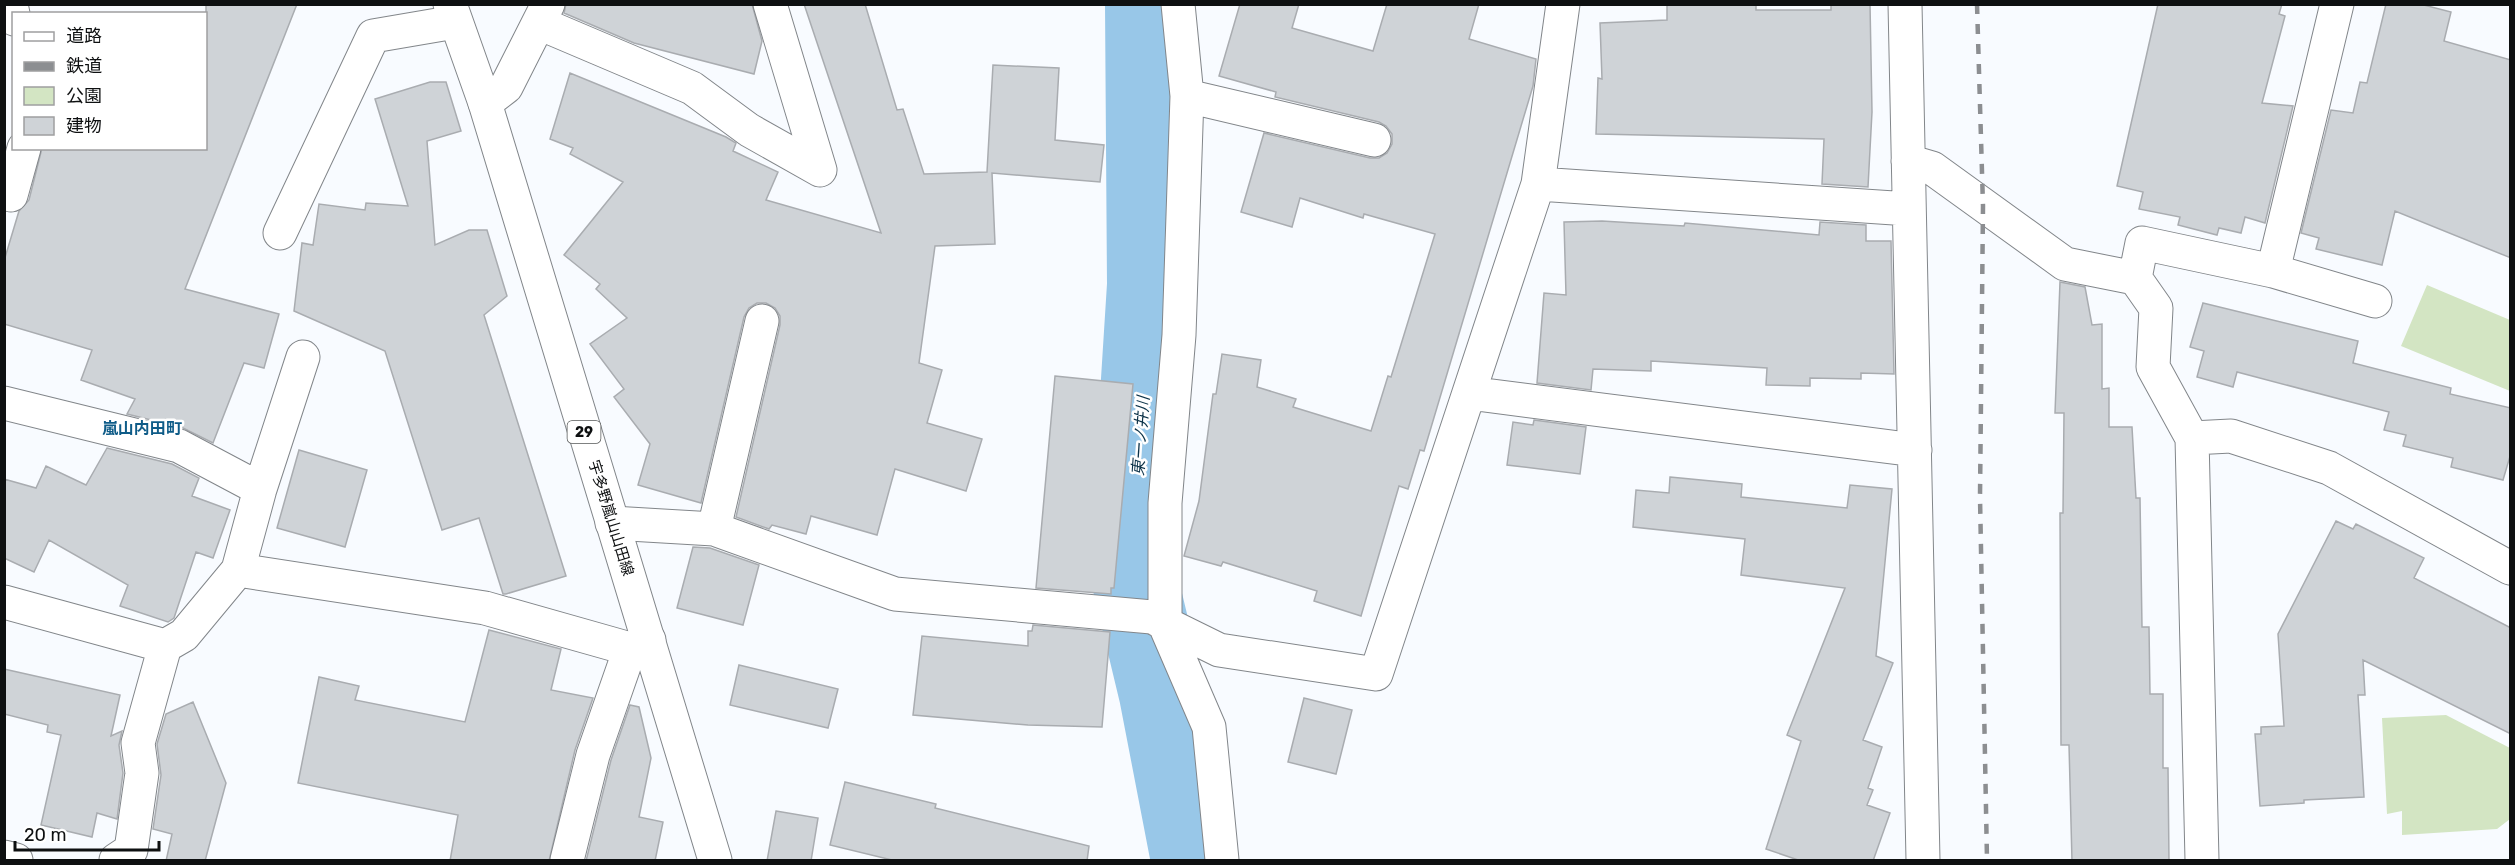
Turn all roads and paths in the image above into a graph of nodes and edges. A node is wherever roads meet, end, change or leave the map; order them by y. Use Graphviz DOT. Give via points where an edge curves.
graph roads {
  1 [pos="770,4"];
  2 [pos="1178,4"];
  3 [pos="1563,4"];
  4 [pos="1905,4"];
  5 [pos="2337,4"];
  6 [pos="452,13"];
  7 [pos="543,14"];
  8 [pos="1186,96"];
  9 [pos="485,103"];
  10 [pos="1374,140"];
  11 [pos="23,150"];
  12 [pos="1908,161"];
  13 [pos="1538,184"];
  14 [pos="11,195"];
  15 [pos="1909,209"];
  16 [pos="280,233"];
  17 [pos="2273,271"];
  18 [pos="2135,278"];
  19 [pos="2375,301"];
  20 [pos="762,321"];
  21 [pos="303,357"];
  22 [pos="1469,393"];
  23 [pos="4,403"];
  24 [pos="2192,438"];
  25 [pos="1915,450"];
  26 [pos="260,489"];
  27 [pos="612,523"];
  28 [pos="714,530"];
  29 [pos="2511,568"];
  30 [pos="238,570"];
  31 [pos="4,602"];
  32 [pos="1147,618"];
  33 [pos="639,644"];
  34 [pos="165,646"];
  35 [pos="4,857"];
  36 [pos="16,861"];
  37 [pos="116,861"];
  38 [pos="567,861"];
  39 [pos="715,861"];
  40 [pos="1222,861"];
  41 [pos="1923,861"];
  42 [pos="2202,861"];
  1 -- 7 [label="street" via="820,171 748,130 692,88"];
  2 -- 8 [label="street"];
  3 -- 13 [label="street"];
  4 -- 12 [label="street"];
  5 -- 17 [label="street"];
  6 -- 9 [label="street, 宇多野嵐山山田線 / 29"];
  6 -- 16 [label="street" via="373,36"];
  7 -- 9 [label="street" via="507,87"];
  8 -- 10 [label="street"];
  8 -- 32 [label="street" via="1179,335 1165,503"];
  9 -- 27 [label="street, 宇多野嵐山山田線 / 29"];
  11 -- 14 [label="street"];
  12 -- 15 [label="street"];
  12 -- 18 [label="street" via="1932,168 2065,264"];
  13 -- 15 [label="street"];
  13 -- 22 [label="street"];
  15 -- 25 [label="street"];
  17 -- 18 [label="street" via="2142,243"];
  17 -- 19 [label="street"];
  18 -- 24 [label="street" via="2156,308 2153,367"];
  20 -- 28 [label="street"];
  21 -- 26 [label="street"];
  22 -- 25 [label="street"];
  22 -- 32 [label="street" via="1376,674 1219,650"];
  23 -- 26 [label="street" via="179,446"];
  24 -- 29 [label="street" via="2231,436 2329,468"];
  24 -- 42 [label="street"];
  25 -- 41 [label="street"];
  26 -- 30 [label="street"];
  27 -- 28 [label="street"];
  27 -- 33 [label="street, 宇多野嵐山山田線 / 29"];
  28 -- 32 [label="street" via="895,594"];
  30 -- 33 [label="street" via="485,608"];
  30 -- 34 [label="street" via="184,635"];
  31 -- 34 [label="street"];
  32 -- 40 [label="street" via="1209,727"];
  33 -- 38 [label="street" via="592,755"];
  33 -- 39 [label="street, 宇多野嵐山山田線 / 29"];
  34 -- 37 [label="street" via="138,743 142,773 131,850"];
  35 -- 36 [label="street"];
}
